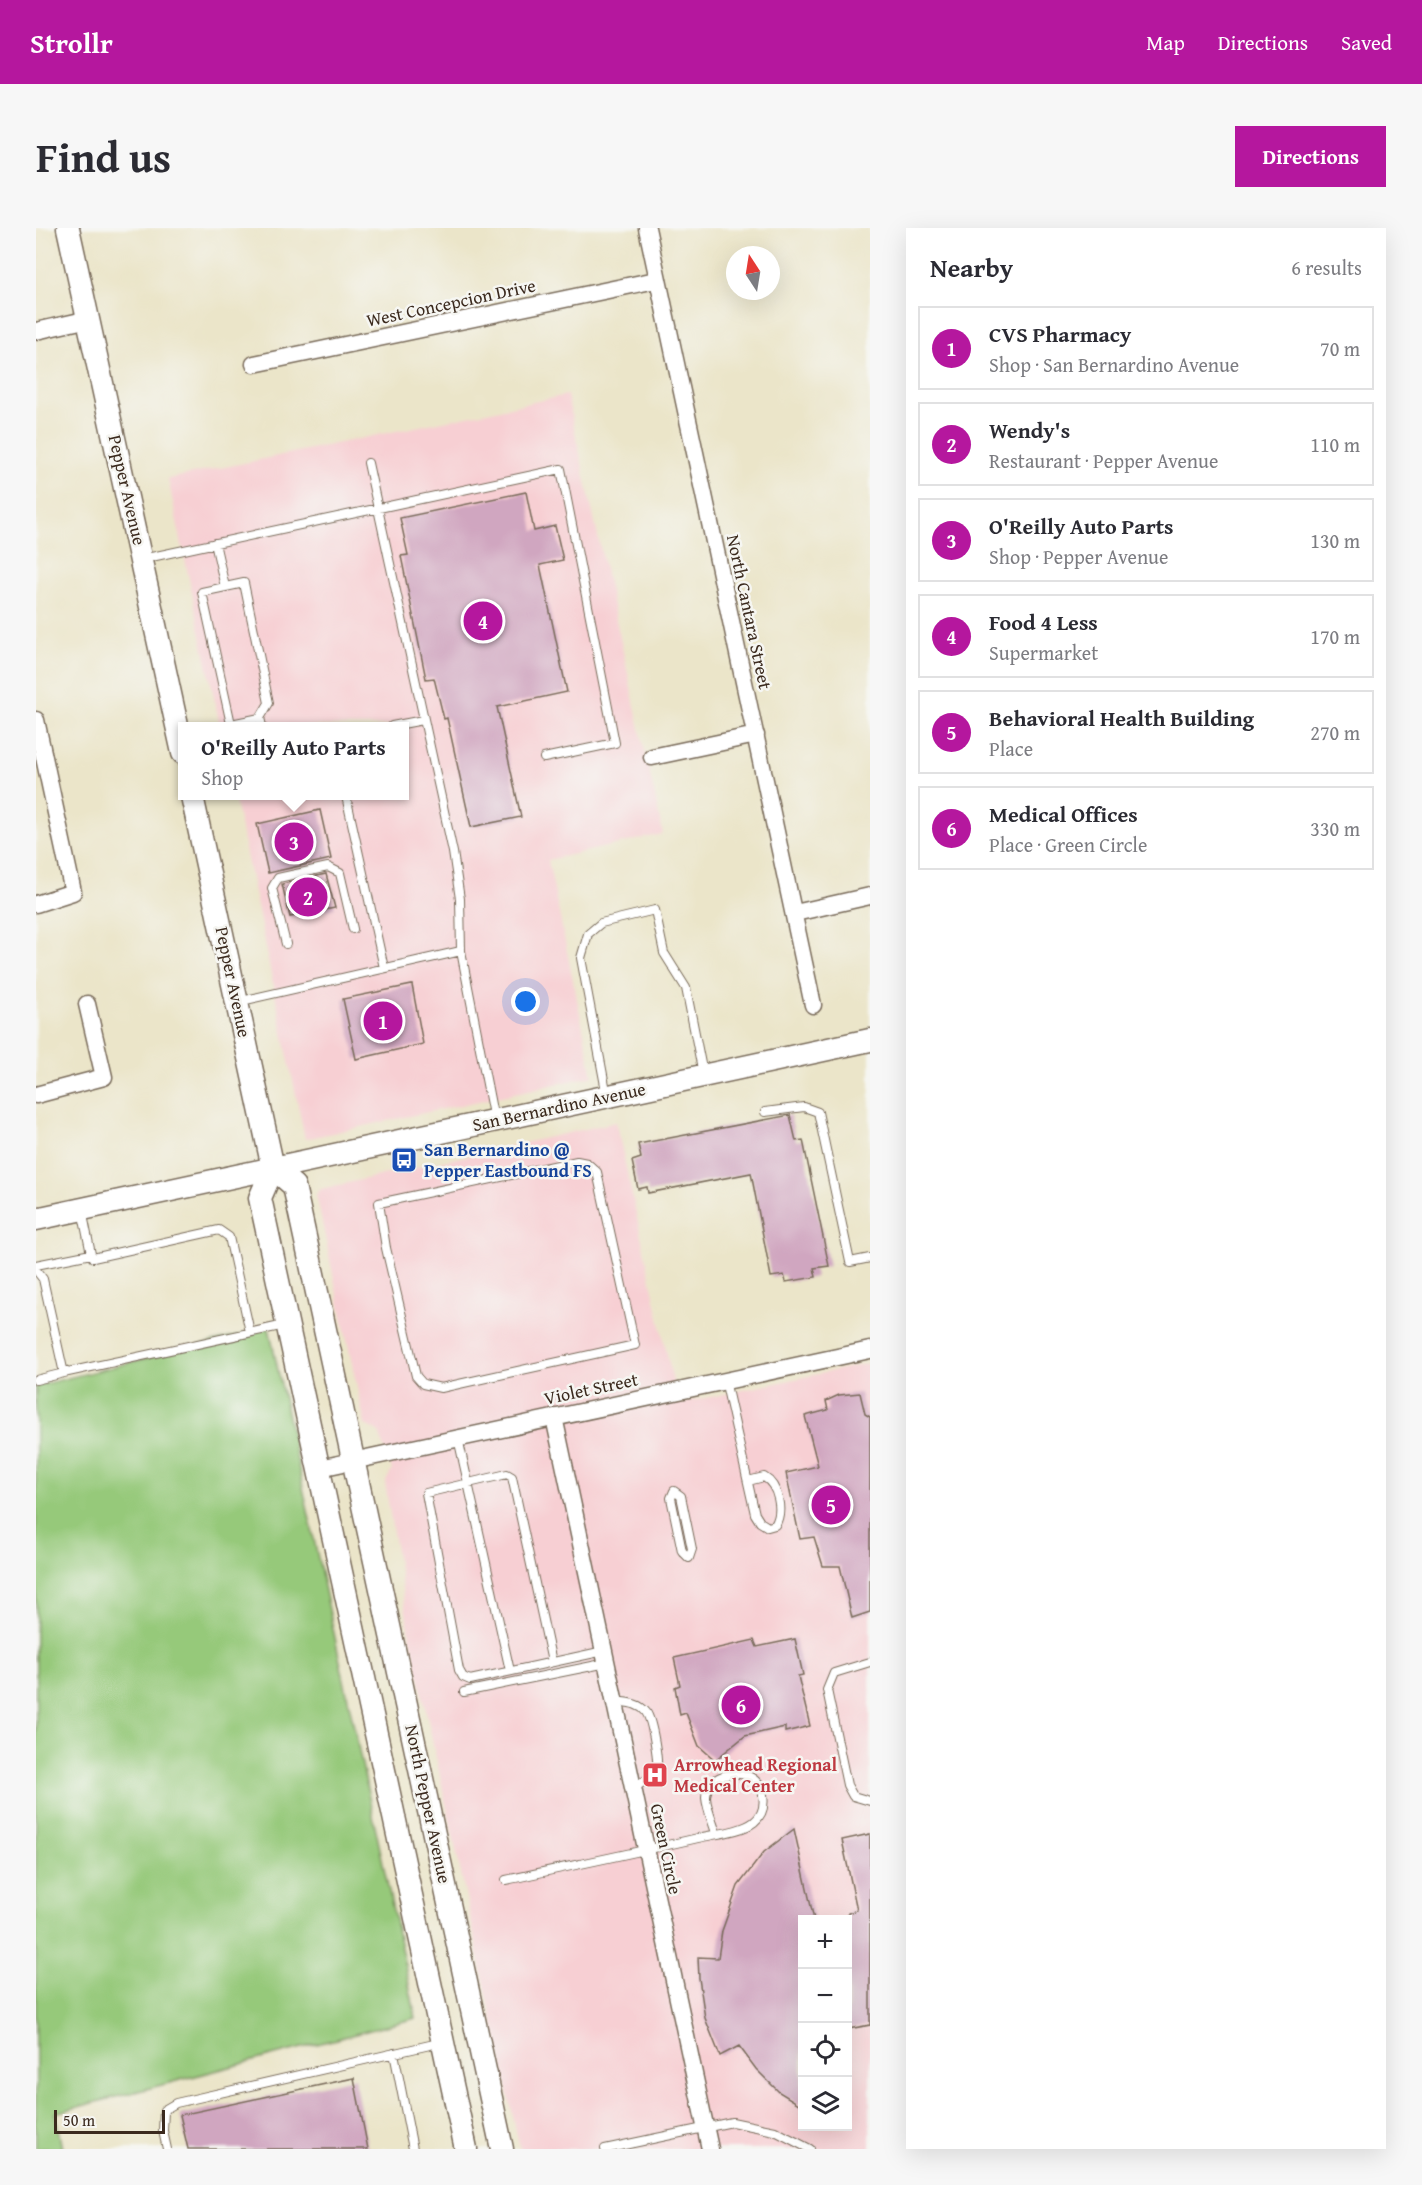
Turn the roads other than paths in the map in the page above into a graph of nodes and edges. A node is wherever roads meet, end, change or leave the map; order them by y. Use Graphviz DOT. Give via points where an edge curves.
graph roads {
  1 [pos="68,228"];
  2 [pos="647,228"];
  3 [pos="656,280"];
  4 [pos="88,319"];
  5 [pos="36,331"];
  6 [pos="254,364"];
  7 [pos="368,463"];
  8 [pos="378,508"];
  9 [pos="215,543"];
  10 [pos="142,559"];
  11 [pos="225,587"];
  12 [pos="36,720"];
  13 [pos="423,720"];
  14 [pos="231,722"];
  15 [pos="261,722"];
  16 [pos="409,723"];
  17 [pos="178,729"];
  18 [pos="756,735"];
  19 [pos="652,757"];
  20 [pos="544,759"];
  21 [pos="193,800"];
  22 [pos="347,800"];
  23 [pos="870,897"];
  24 [pos="36,904"];
  25 [pos="795,913"];
  26 [pos="353,929"];
  27 [pos="286,944"];
  28 [pos="462,951"];
  29 [pos="384,968"];
  30 [pos="237,1002"];
  31 [pos="87,1004"];
  32 [pos="813,1005"];
  33 [pos="870,1040"];
  34 [pos="703,1076"];
  35 [pos="36,1095"];
  36 [pos="607,1096"];
  37 [pos="765,1112"];
  38 [pos="495,1120"];
  39 [pos="273,1168"];
  40 [pos="471,1183"];
  41 [pos="81,1209"];
  42 [pos="36,1219"];
  43 [pos="90,1254"];
  44 [pos="870,1258"];
  45 [pos="36,1265"];
  46 [pos="36,1270"];
  47 [pos="288,1324"];
  48 [pos="250,1332"];
  49 [pos="870,1350"];
  50 [pos="68,1372"];
  51 [pos="36,1380"];
  52 [pos="725,1380"];
  53 [pos="554,1417"];
  54 [pos="458,1438"];
  55 [pos="354,1460"];
  56 [pos="320,1468"];
  57 [pos="748,1481"];
  58 [pos="469,1482"];
  59 [pos="674,1491"];
  60 [pos="605,1657"];
  61 [pos="552,1662"];
  62 [pos="870,1662"];
  63 [pos="510,1671"];
  64 [pos="465,1692"];
  65 [pos="615,1701"];
  66 [pos="633,1789"];
  67 [pos="870,1802"];
  68 [pos="716,1833"];
  69 [pos="646,1850"];
  70 [pos="506,1880"];
  71 [pos="443,2042"];
  72 [pos="394,2053"];
  73 [pos="705,2127"];
  74 [pos="167,2149"];
  75 [pos="413,2149"];
  76 [pos="466,2149"];
  77 [pos="502,2149"];
  78 [pos="604,2149"];
  79 [pos="710,2149"];
  80 [pos="810,2149"];
  1 -- 4 [label="main road, Pepper Avenue"];
  2 -- 3 [label="street, North Cantara Street"];
  3 -- 6 [label="street, West Concepcion Drive"];
  3 -- 18 [label="street, North Cantara Street"];
  4 -- 5 [label="street"];
  4 -- 10 [label="main road, Pepper Avenue"];
  7 -- 8 [label="lane"];
  8 -- 9 [label="lane"];
  8 -- 13 [label="lane"];
  8 -- 20 [label="lane" via="561,469 615,743"];
  9 -- 10 [label="lane"];
  9 -- 11 [label="lane"];
  10 -- 17 [label="main road, Pepper Avenue"];
  11 -- 14 [label="lane" via="202,592"];
  11 -- 15 [label="lane" via="244,583 269,703"];
  12 -- 24 [label="street" via="73,892"];
  13 -- 16 [label="lane"];
  13 -- 28 [label="lane" via="455,864"];
  18 -- 19 [label="street"];
  18 -- 25 [label="street, North Cantara Street"];
  21 -- 30 [label="main road, Pepper Avenue"];
  22 -- 29 [label="lane"];
  23 -- 25 [label="street"];
  25 -- 32 [label="street, North Cantara Street"];
  26 -- 27 [label="lane" via="340,873 327,867 318,869 278,878 272,888"];
  28 -- 29 [label="lane"];
  28 -- 38 [label="lane"];
  29 -- 30 [label="lane"];
  30 -- 39 [label="main road, Pepper Avenue"];
  31 -- 35 [label="street" via="104,1077"];
  33 -- 34 [label="main road, San Bernardino Avenue"];
  34 -- 36 [label="main road, San Bernardino Avenue"];
  34 -- 36 [label="lane" via="686,988 664,953 655,910 601,923 588,934 581,958"];
  36 -- 38 [label="main road, San Bernardino Avenue"];
  37 -- 44 [label="lane" via="804,1107 818,1112 850,1262"];
  38 -- 39 [label="main road, San Bernardino Avenue"];
  39 -- 41 [label="main road, San Bernardino Avenue"];
  39 -- 47 [label="main road" via="260,1198"];
  39 -- 55 [label="main road" via="294,1186"];
  40 -- 40 [label="lane" via="379,1203 409,1348 416,1376 423,1384 441,1388 635,1346 593,1167 577,1161"];
  41 -- 42 [label="main road, San Bernardino Avenue"];
  41 -- 43 [label="lane"];
  43 -- 45 [label="lane"];
  43 -- 48 [label="lane" via="93,1258 219,1230 225,1232"];
  46 -- 50 [label="lane" via="43,1279 63,1368"];
  47 -- 48 [label="lane"];
  47 -- 56 [label="main road"];
  48 -- 50 [label="lane"];
  49 -- 52 [label="street, Violet Street"];
  50 -- 51 [label="lane"];
  52 -- 53 [label="street, Violet Street"];
  52 -- 57 [label="lane"];
  53 -- 54 [label="street, Violet Street"];
  53 -- 60 [label="street, Green Circle"];
  54 -- 55 [label="street, Violet Street"];
  54 -- 58 [label="lane"];
  55 -- 56 [label="street, Violet Street"];
  55 -- 77 [label="main road, North Pepper Avenue"];
  56 -- 71 [label="main road, North Pepper Avenue"];
  57 -- 57 [label="lane" via="755,1514 768,1527 775,1525 779,1512 772,1482 764,1477"];
  58 -- 61 [label="lane" via="507,1473 512,1477"];
  58 -- 63 [label="lane"];
  58 -- 63 [label="lane" via="426,1493 459,1670 470,1680"];
  59 -- 59 [label="lane" via="671,1498 682,1551 689,1558 692,1549 681,1497"];
  60 -- 61 [label="lane"];
  60 -- 64 [label="lane"];
  60 -- 65 [label="street, Green Circle"];
  61 -- 63 [label="lane"];
  62 -- 67 [label="lane" via="834,1672 827,1690 847,1785 853,1796"];
  65 -- 66 [label="street, Green Circle"];
  65 -- 66 [label="lane" via="635,1704 645,1711 658,1761 656,1773"];
  66 -- 69 [label="street, Green Circle"];
  68 -- 68 [label="lane" via="747,1826 761,1815 762,1792 751,1777 732,1774 711,1784 706,1798"];
  68 -- 69 [label="lane"];
  69 -- 70 [label="lane"];
  69 -- 73 [label="street, Green Circle"];
  71 -- 72 [label="lane"];
  71 -- 76 [label="main road, North Pepper Avenue"];
  72 -- 74 [label="lane" via="176,2103 164,2110"];
  72 -- 75 [label="lane"];
  73 -- 78 [label="lane"];
  73 -- 79 [label="street, Green Circle"];
  73 -- 80 [label="lane" via="732,2122 752,2124 790,2137"];
}
